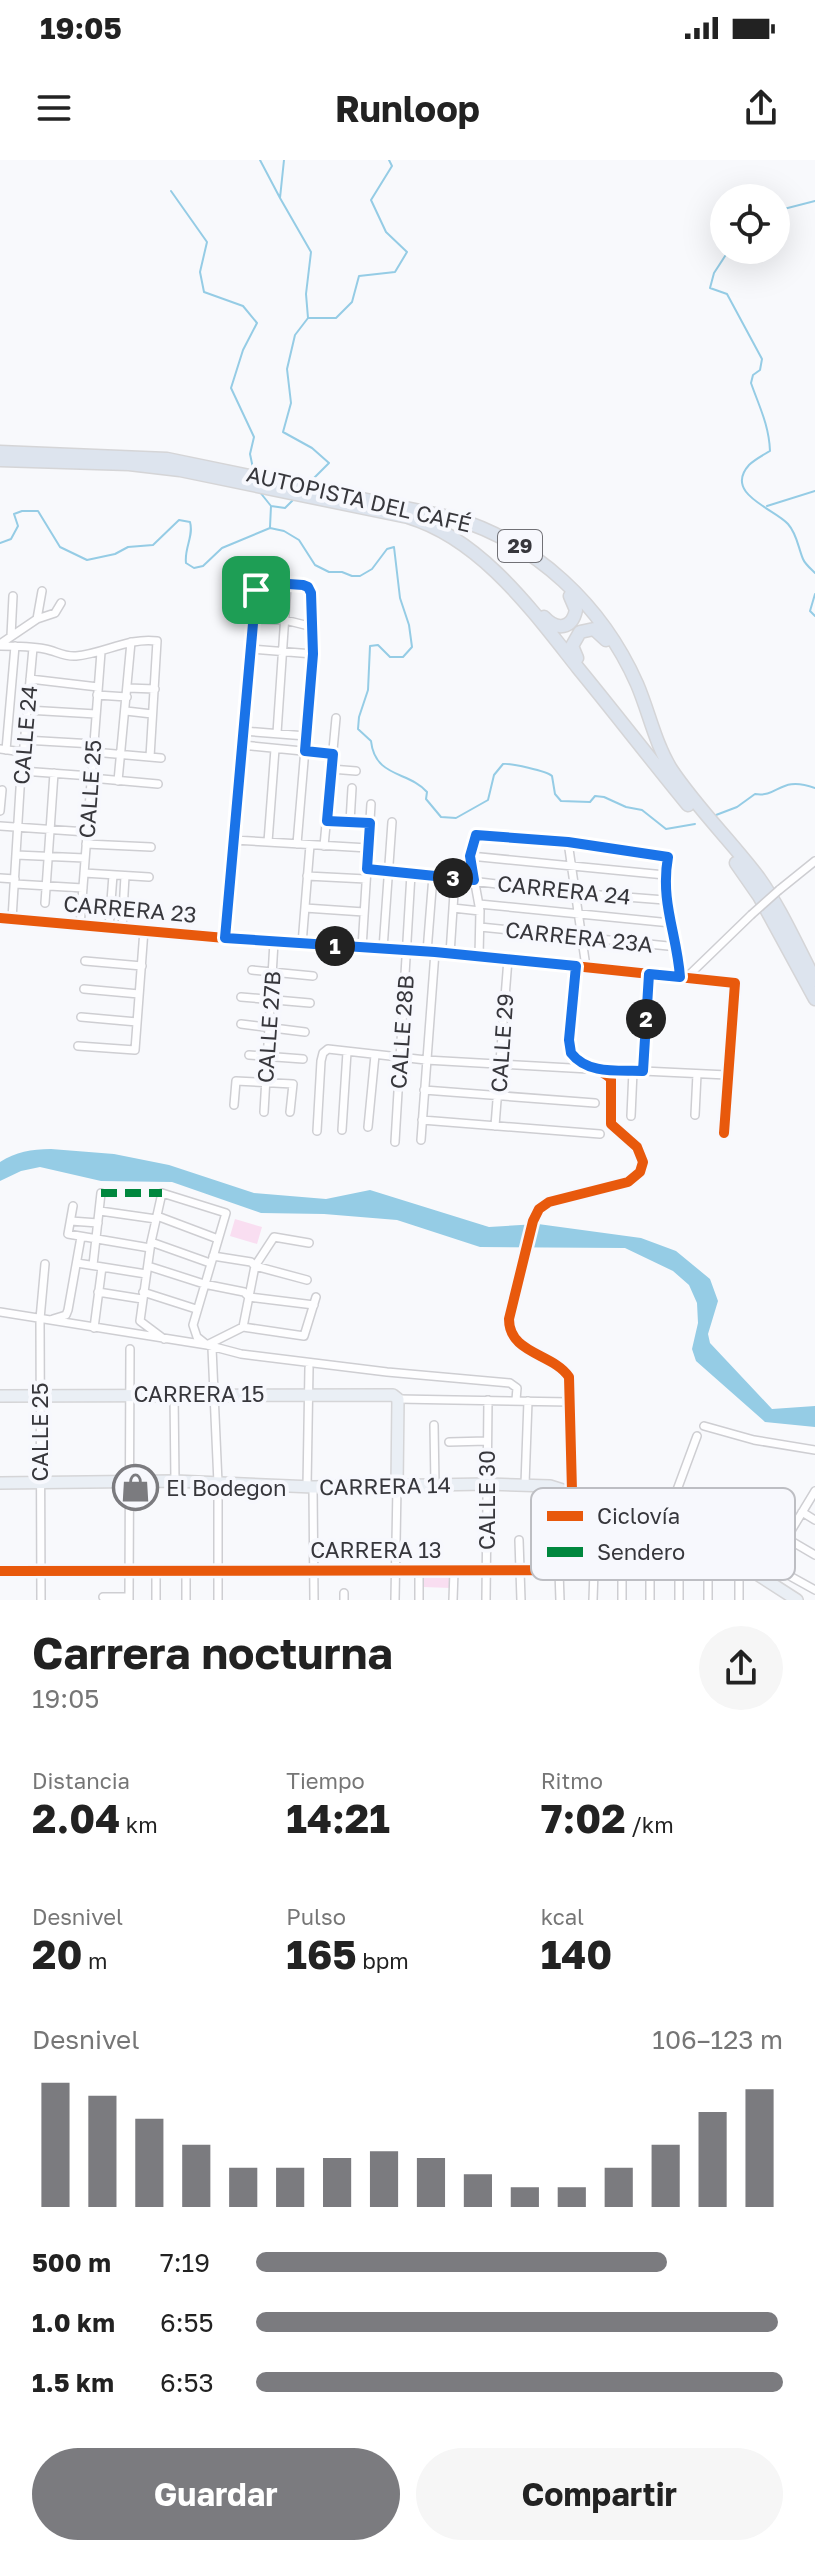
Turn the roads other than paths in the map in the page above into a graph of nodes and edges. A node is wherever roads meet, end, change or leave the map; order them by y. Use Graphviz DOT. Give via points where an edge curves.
graph roads {
  1 [pos="0,452"];
  2 [pos="0,460"];
  3 [pos="479,526"];
  4 [pos="468,548"];
  5 [pos="287,585"];
  6 [pos="42,591"];
  7 [pos="13,596"];
  8 [pos="61,603"];
  9 [pos="37,619"];
  10 [pos="253,619"];
  11 [pos="285,620"];
  12 [pos="313,627"];
  13 [pos="11,636"];
  14 [pos="131,642"];
  15 [pos="0,645"];
  16 [pos="15,646"];
  17 [pos="33,648"];
  18 [pos="250,649"];
  19 [pos="101,652"];
  20 [pos="282,652"];
  21 [pos="313,654"];
  22 [pos="30,679"];
  23 [pos="128,688"];
  24 [pos="155,689"];
  25 [pos="98,691"];
  26 [pos="127,697"];
  27 [pos="4,709"];
  28 [pos="27,710"];
  29 [pos="126,711"];
  30 [pos="96,714"];
  31 [pos="152,714"];
  32 [pos="336,718"];
  33 [pos="4,721"];
  34 [pos="653,728"];
  35 [pos="243,731"];
  36 [pos="277,733"];
  37 [pos="306,736"];
  38 [pos="633,736"];
  39 [pos="24,740"];
  40 [pos="242,745"];
  41 [pos="93,748"];
  42 [pos="275,749"];
  43 [pos="3,750"];
  44 [pos="305,751"];
  45 [pos="23,752"];
  46 [pos="120,754"];
  47 [pos="333,754"];
  48 [pos="150,757"];
  49 [pos="161,758"];
  50 [pos="331,769"];
  51 [pos="22,771"];
  52 [pos="356,771"];
  53 [pos="54,773"];
  54 [pos="91,777"];
  55 [pos="118,781"];
  56 [pos="158,784"];
  57 [pos="352,788"];
  58 [pos="20,789"];
  59 [pos="1,790"];
  60 [pos="371,804"];
  61 [pos="0,811"];
  62 [pos="327,821"];
  63 [pos="350,822"];
  64 [pos="392,822"];
  65 [pos="370,823"];
  66 [pos="0,826"];
  67 [pos="18,827"];
  68 [pos="50,829"];
  69 [pos="87,832"];
  70 [pos="234,840"];
  71 [pos="268,842"];
  72 [pos="568,842"];
  73 [pos="86,844"];
  74 [pos="297,844"];
  75 [pos="310,845"];
  76 [pos="324,846"];
  77 [pos="151,847"];
  78 [pos="368,848"];
  79 [pos="16,855"];
  80 [pos="48,856"];
  81 [pos="470,856"];
  82 [pos="85,858"];
  83 [pos="815,861"];
  84 [pos="572,866"];
  85 [pos="367,869"];
  86 [pos="389,871"];
  87 [pos="84,873"];
  88 [pos="411,874"];
  89 [pos="113,875"];
  90 [pos="665,875"];
  91 [pos="125,876"];
  92 [pos="307,876"];
  93 [pos="433,876"];
  94 [pos="149,877"];
  95 [pos="0,878"];
  96 [pos="455,878"];
  97 [pos="366,879"];
  98 [pos="474,880"];
  99 [pos="15,881"];
  100 [pos="46,885"];
  101 [pos="83,888"];
  102 [pos="574,893"];
  103 [pos="665,900"];
  104 [pos="45,903"];
  105 [pos="479,907"];
  106 [pos="305,908"];
  107 [pos="453,908"];
  108 [pos="364,912"];
  109 [pos="577,914"];
  110 [pos="0,918"];
  111 [pos="12,919"];
  112 [pos="671,923"];
  113 [pos="80,926"];
  114 [pos="480,927"];
  115 [pos="109,928"];
  116 [pos="122,929"];
  117 [pos="144,930"];
  118 [pos="225,938"];
  119 [pos="581,938"];
  120 [pos="274,942"];
  121 [pos="302,944"];
  122 [pos="678,947"];
  123 [pos="362,948"];
  124 [pos="383,949"];
  125 [pos="407,951"];
  126 [pos="431,952"];
  127 [pos="450,954"];
  128 [pos="479,956"];
  129 [pos="508,959"];
  130 [pos="85,961"];
  131 [pos="142,966"];
  132 [pos="576,966"];
  133 [pos="586,967"];
  134 [pos="252,970"];
  135 [pos="273,972"];
  136 [pos="649,974"];
  137 [pos="313,976"];
  138 [pos="684,977"];
  139 [pos="815,980"];
  140 [pos="84,989"];
  141 [pos="139,994"];
  142 [pos="241,997"];
  143 [pos="815,999"];
  144 [pos="271,1001"];
  145 [pos="310,1003"];
  146 [pos="81,1017"];
  147 [pos="137,1022"];
  148 [pos="241,1024"];
  149 [pos="269,1028"];
  150 [pos="305,1032"];
  151 [pos="78,1046"];
  152 [pos="347,1052"];
  153 [pos="249,1055"];
  154 [pos="375,1055"];
  155 [pos="267,1057"];
  156 [pos="401,1058"];
  157 [pos="303,1059"];
  158 [pos="426,1060"];
  159 [pos="500,1065"];
  160 [pos="595,1069"];
  161 [pos="633,1071"];
  162 [pos="643,1071"];
  163 [pos="697,1074"];
  164 [pos="727,1075"];
  165 [pos="266,1082"];
  166 [pos="424,1090"];
  167 [pos="497,1097"];
  168 [pos="595,1103"];
  169 [pos="234,1105"];
  170 [pos="264,1112"];
  171 [pos="290,1112"];
  172 [pos="695,1115"];
  173 [pos="631,1116"];
  174 [pos="422,1120"];
  175 [pos="495,1126"];
  176 [pos="368,1127"];
  177 [pos="342,1130"];
  178 [pos="317,1131"];
  179 [pos="724,1133"];
  180 [pos="600,1134"];
  181 [pos="421,1140"];
  182 [pos="395,1142"];
  183 [pos="101,1193"];
  184 [pos="73,1206"];
  185 [pos="100,1211"];
  186 [pos="156,1218"];
  187 [pos="71,1221"];
  188 [pos="98,1223"];
  189 [pos="81,1237"];
  190 [pos="96,1239"];
  191 [pos="218,1239"];
  192 [pos="309,1243"];
  193 [pos="151,1245"];
  194 [pos="211,1259"];
  195 [pos="77,1263"];
  196 [pos="45,1264"];
  197 [pos="93,1265"];
  198 [pos="255,1266"];
  199 [pos="102,1267"];
  200 [pos="147,1270"];
  201 [pos="307,1280"];
  202 [pos="204,1284"];
  203 [pos="98,1292"];
  204 [pos="143,1296"];
  205 [pos="249,1297"];
  206 [pos="196,1309"];
  207 [pos="0,1312"];
  208 [pos="44,1320"];
  209 [pos="243,1327"];
  210 [pos="94,1328"];
  211 [pos="164,1339"];
  212 [pos="210,1346"];
  213 [pos="130,1349"];
  214 [pos="309,1368"];
  215 [pos="132,1394"];
  216 [pos="174,1394"];
  217 [pos="215,1394"];
  218 [pos="308,1395"];
  219 [pos="0,1396"];
  220 [pos="40,1396"];
  221 [pos="397,1398"];
  222 [pos="488,1400"];
  223 [pos="516,1400"];
  224 [pos="528,1401"];
  225 [pos="571,1402"];
  226 [pos="434,1425"];
  227 [pos="704,1426"];
  228 [pos="697,1436"];
  229 [pos="487,1441"];
  230 [pos="449,1442"];
  231 [pos="815,1450"];
  232 [pos="131,1481"];
  233 [pos="175,1481"];
  234 [pos="40,1482"];
  235 [pos="0,1483"];
  236 [pos="218,1483"];
  237 [pos="487,1484"];
  238 [pos="525,1484"];
  239 [pos="435,1485"];
  240 [pos="397,1486"];
  241 [pos="550,1486"];
  242 [pos="310,1487"];
  243 [pos="559,1488"];
  244 [pos="572,1488"];
  245 [pos="678,1488"];
  246 [pos="815,1491"];
  247 [pos="802,1512"];
  248 [pos="815,1520"];
  249 [pos="795,1523"];
  250 [pos="519,1540"];
  251 [pos="795,1543"];
  252 [pos="815,1555"];
  253 [pos="130,1570"];
  254 [pos="314,1570"];
  255 [pos="0,1571"];
  256 [pos="41,1571"];
  257 [pos="156,1571"];
  258 [pos="186,1571"];
  259 [pos="218,1571"];
  260 [pos="396,1571"];
  261 [pos="419,1571"];
  262 [pos="454,1571"];
  263 [pos="486,1571"];
  264 [pos="521,1571"];
  265 [pos="531,1571"];
  266 [pos="557,1580"];
  267 [pos="594,1580"];
  268 [pos="620,1580"];
  269 [pos="767,1580"];
  270 [pos="795,1580"];
  271 [pos="815,1592"];
  272 [pos="103,1597"];
  273 [pos="129,1599"];
  274 [pos="41,1600"];
  275 [pos="156,1600"];
  276 [pos="186,1600"];
  277 [pos="218,1600"];
  278 [pos="314,1600"];
  279 [pos="395,1600"];
  280 [pos="419,1600"];
  281 [pos="453,1600"];
  282 [pos="486,1600"];
  283 [pos="521,1600"];
  284 [pos="560,1600"];
  285 [pos="593,1600"];
  286 [pos="622,1600"];
  287 [pos="797,1600"];
  288 [pos="811,1600"];
  1 -- 3 [label="highway, AUTOPISTA DEL CAFÉ / 29" via="189,462"];
  2 -- 4 [label="highway, AUTOPISTA DEL CAFÉ / 29" via="180,470 408,517 442,530"];
  3 -- 4 [label="highway" via="553,578 576,605 573,621 563,627 552,625"];
  3 -- 34 [label="highway, AUTOPISTA DEL CAFÉ / 29" via="537,557 591,612 624,657"];
  4 -- 38 [label="highway, AUTOPISTA DEL CAFÉ / 29" via="523,600"];
  5 -- 10 [label="street" via="257,584"];
  5 -- 11 [label="street"];
  5 -- 12 [label="street" via="308,587"];
  6 -- 9 [label="street"];
  7 -- 13 [label="street"];
  8 -- 9 [label="street" via="55,613"];
  9 -- 13 [label="street"];
  10 -- 11 [label="street"];
  10 -- 18 [label="street"];
  11 -- 12 [label="street"];
  11 -- 20 [label="street"];
  12 -- 21 [label="street"];
  13 -- 15 [label="street"];
  14 -- 19 [label="street"];
  14 -- 23 [label="street"];
  14 -- 24 [label="street" via="157,641"];
  15 -- 16 [label="street"];
  16 -- 17 [label="street"];
  16 -- 27 [label="street"];
  17 -- 19 [label="street" via="68,656"];
  17 -- 22 [label="street, CALLE 24"];
  18 -- 20 [label="street"];
  18 -- 35 [label="street"];
  19 -- 25 [label="street, CALLE 25"];
  20 -- 21 [label="street"];
  20 -- 36 [label="street"];
  21 -- 37 [label="street"];
  22 -- 25 [label="street"];
  22 -- 28 [label="street, CALLE 24"];
  23 -- 24 [label="street"];
  23 -- 26 [label="street"];
  24 -- 31 [label="street"];
  25 -- 26 [label="street"];
  25 -- 30 [label="street, CALLE 25"];
  26 -- 29 [label="street"];
  27 -- 33 [label="street"];
  28 -- 30 [label="street"];
  28 -- 39 [label="street, CALLE 24"];
  29 -- 31 [label="street"];
  29 -- 46 [label="street"];
  30 -- 41 [label="street, CALLE 25"];
  31 -- 48 [label="street"];
  32 -- 47 [label="street"];
  33 -- 43 [label="street"];
  34 -- 38 [label="highway" via="603,636 589,628 580,632 573,652"];
  34 -- 139 [label="highway, AUTOPISTA DEL CAFÉ / 29" via="677,778 766,890"];
  35 -- 36 [label="street"];
  35 -- 40 [label="street"];
  36 -- 37 [label="street"];
  37 -- 44 [label="street"];
  38 -- 143 [label="highway, AUTOPISTA DEL CAFÉ / 29" via="752,884"];
  39 -- 41 [label="street"];
  39 -- 45 [label="street, CALLE 24"];
  40 -- 42 [label="street"];
  40 -- 70 [label="street"];
  41 -- 46 [label="street"];
  41 -- 54 [label="street, CALLE 25"];
  42 -- 44 [label="street"];
  42 -- 71 [label="street"];
  43 -- 45 [label="street"];
  44 -- 47 [label="street"];
  44 -- 74 [label="street"];
  45 -- 51 [label="street, CALLE 24"];
  46 -- 48 [label="street"];
  46 -- 55 [label="street"];
  47 -- 50 [label="street"];
  48 -- 49 [label="street"];
  50 -- 52 [label="street"];
  50 -- 62 [label="street"];
  51 -- 53 [label="street"];
  51 -- 58 [label="street, CALLE 24"];
  53 -- 54 [label="street"];
  53 -- 68 [label="street"];
  54 -- 55 [label="street"];
  54 -- 69 [label="street, CALLE 25"];
  55 -- 56 [label="street"];
  57 -- 63 [label="street"];
  58 -- 59 [label="street"];
  58 -- 67 [label="street, CALLE 24"];
  59 -- 61 [label="street"];
  60 -- 65 [label="street"];
  62 -- 63 [label="street"];
  62 -- 76 [label="street"];
  63 -- 65 [label="street"];
  64 -- 86 [label="street"];
  65 -- 78 [label="street"];
  66 -- 67 [label="street"];
  67 -- 68 [label="street"];
  67 -- 79 [label="street, CALLE 24"];
  68 -- 69 [label="street"];
  68 -- 80 [label="street"];
  69 -- 73 [label="street, CALLE 25"];
  70 -- 71 [label="street"];
  70 -- 118 [label="street"];
  71 -- 74 [label="street"];
  72 -- 81 [label="street" via="476,835"];
  72 -- 84 [label="street"];
  72 -- 90 [label="street" via="668,857"];
  73 -- 77 [label="street"];
  73 -- 82 [label="street, CALLE 25"];
  74 -- 75 [label="street"];
  75 -- 76 [label="street"];
  75 -- 92 [label="street"];
  76 -- 78 [label="street"];
  78 -- 85 [label="street"];
  79 -- 80 [label="street"];
  79 -- 99 [label="street, CALLE 24"];
  80 -- 82 [label="street"];
  80 -- 100 [label="street"];
  81 -- 84 [label="street"];
  81 -- 98 [label="street"];
  82 -- 87 [label="street, CALLE 25"];
  83 -- 138 [label="street, bridge"];
  84 -- 90 [label="street"];
  84 -- 102 [label="street"];
  85 -- 86 [label="street, CARRERA 24"];
  85 -- 97 [label="street"];
  86 -- 88 [label="street, CARRERA 24"];
  86 -- 124 [label="street"];
  87 -- 89 [label="street"];
  87 -- 101 [label="street, CALLE 25"];
  88 -- 93 [label="street, CARRERA 24"];
  88 -- 125 [label="street, CALLE 28B"];
  89 -- 91 [label="street"];
  89 -- 115 [label="street"];
  90 -- 103 [label="street"];
  91 -- 94 [label="street"];
  91 -- 116 [label="street"];
  92 -- 97 [label="street"];
  92 -- 106 [label="street"];
  93 -- 96 [label="street, CARRERA 24"];
  93 -- 126 [label="street"];
  95 -- 99 [label="street"];
  96 -- 98 [label="street, CARRERA 24"];
  96 -- 107 [label="street"];
  97 -- 108 [label="street"];
  98 -- 102 [label="street, CARRERA 24"];
  98 -- 105 [label="street"];
  99 -- 100 [label="street"];
  99 -- 111 [label="street, CALLE 24"];
  100 -- 101 [label="street"];
  100 -- 104 [label="street"];
  101 -- 113 [label="street, CALLE 25"];
  102 -- 103 [label="street, CARRERA 24"];
  102 -- 109 [label="street"];
  103 -- 112 [label="street"];
  105 -- 107 [label="street"];
  105 -- 109 [label="street"];
  105 -- 114 [label="street"];
  106 -- 108 [label="street"];
  106 -- 121 [label="street"];
  107 -- 127 [label="street"];
  108 -- 123 [label="street"];
  109 -- 112 [label="street"];
  109 -- 119 [label="street"];
  110 -- 111 [label="street, CARRERA 23"];
  111 -- 113 [label="street, CARRERA 23"];
  112 -- 122 [label="street"];
  113 -- 115 [label="street, CARRERA 23"];
  114 -- 119 [label="street, CARRERA 23A"];
  114 -- 128 [label="street"];
  115 -- 116 [label="street, CARRERA 23"];
  116 -- 117 [label="street, CARRERA 23"];
  117 -- 118 [label="street, CARRERA 23"];
  117 -- 131 [label="street"];
  118 -- 120 [label="street, CARRERA 23"];
  119 -- 122 [label="street, CARRERA 23A"];
  119 -- 133 [label="street"];
  120 -- 121 [label="street, CARRERA 23"];
  120 -- 135 [label="street, CALLE 27B"];
  121 -- 123 [label="street, CARRERA 23"];
  122 -- 138 [label="street"];
  123 -- 124 [label="street, CARRERA 23"];
  124 -- 125 [label="street, CARRERA 23"];
  125 -- 126 [label="street, CARRERA 23"];
  125 -- 156 [label="street, CALLE 28B"];
  126 -- 127 [label="street, CARRERA 23"];
  126 -- 158 [label="street"];
  127 -- 128 [label="street, CARRERA 23"];
  128 -- 129 [label="street, CARRERA 23"];
  129 -- 132 [label="street, CARRERA 23"];
  129 -- 159 [label="street, CALLE 29"];
  130 -- 131 [label="street"];
  131 -- 141 [label="street"];
  132 -- 133 [label="street, CARRERA 23"];
  132 -- 160 [label="street" via="569,1047 575,1059"];
  133 -- 136 [label="street, CARRERA 23"];
  134 -- 135 [label="street"];
  135 -- 137 [label="street"];
  135 -- 144 [label="street, CALLE 27B"];
  136 -- 138 [label="street, CARRERA 23"];
  136 -- 162 [label="street"];
  138 -- 164 [label="street, CARRERA 23" via="735,983"];
  140 -- 141 [label="street"];
  141 -- 147 [label="street"];
  142 -- 144 [label="street"];
  144 -- 145 [label="street"];
  144 -- 149 [label="street, CALLE 27B"];
  146 -- 147 [label="street"];
  147 -- 151 [label="street" via="133,1051"];
  148 -- 149 [label="street"];
  149 -- 150 [label="street"];
  149 -- 155 [label="street, CALLE 27B"];
  152 -- 154 [label="street"];
  152 -- 177 [label="street"];
  152 -- 178 [label="street" via="323,1053"];
  153 -- 155 [label="street"];
  154 -- 156 [label="street"];
  154 -- 176 [label="street"];
  155 -- 157 [label="street"];
  155 -- 165 [label="street, CALLE 27B"];
  156 -- 158 [label="street"];
  156 -- 182 [label="street, CALLE 28B"];
  158 -- 159 [label="street"];
  158 -- 166 [label="street"];
  159 -- 160 [label="street"];
  159 -- 167 [label="street, CALLE 29"];
  160 -- 161 [label="street"];
  160 -- 225 [label="street" via="611,1079 611,1124 642,1154 640,1172 628,1182 539,1209 509,1319 520,1344 569,1377"];
  161 -- 162 [label="street"];
  161 -- 173 [label="street"];
  162 -- 163 [label="street"];
  163 -- 164 [label="street"];
  163 -- 172 [label="street"];
  164 -- 179 [label="street"];
  165 -- 169 [label="street" via="236,1081"];
  165 -- 170 [label="street, CALLE 27B"];
  165 -- 171 [label="street" via="293,1084"];
  166 -- 167 [label="street"];
  166 -- 174 [label="street"];
  167 -- 168 [label="street"];
  167 -- 175 [label="street, CALLE 29"];
  174 -- 175 [label="street"];
  174 -- 181 [label="street"];
  175 -- 180 [label="street"];
  183 -- 185 [label="street"];
  184 -- 187 [label="street"];
  185 -- 186 [label="street"];
  185 -- 188 [label="street"];
  186 -- 191 [label="street"];
  186 -- 191 [label="street" via="162,1193 226,1213"];
  186 -- 193 [label="street"];
  187 -- 188 [label="street"];
  187 -- 189 [label="street" via="68,1234"];
  188 -- 190 [label="street"];
  189 -- 190 [label="street"];
  189 -- 195 [label="street"];
  190 -- 193 [label="street"];
  190 -- 197 [label="street"];
  191 -- 194 [label="street"];
  192 -- 198 [label="street" via="274,1237"];
  193 -- 194 [label="street"];
  193 -- 200 [label="street"];
  194 -- 198 [label="street"];
  194 -- 202 [label="street"];
  195 -- 197 [label="street"];
  195 -- 208 [label="street" via="66,1315"];
  196 -- 208 [label="street, CALLE 25"];
  197 -- 199 [label="street"];
  198 -- 201 [label="street"];
  198 -- 205 [label="street"];
  199 -- 200 [label="street"];
  199 -- 203 [label="street"];
  200 -- 202 [label="street"];
  200 -- 204 [label="street"];
  202 -- 205 [label="street"];
  202 -- 206 [label="street"];
  203 -- 204 [label="street"];
  203 -- 210 [label="street"];
  204 -- 206 [label="street"];
  204 -- 211 [label="street" via="140,1321"];
  205 -- 209 [label="street"];
  205 -- 209 [label="street" via="315,1301 304,1336"];
  206 -- 212 [label="street" via="194,1332"];
  207 -- 208 [label="street"];
  208 -- 210 [label="street"];
  208 -- 220 [label="street, CALLE 25"];
  209 -- 212 [label="street"];
  210 -- 211 [label="street"];
  211 -- 212 [label="street"];
  212 -- 217 [label="street"];
  212 -- 223 [label="street" via="387,1372 510,1383 517,1388"];
  213 -- 215 [label="street"];
  214 -- 218 [label="street"];
  215 -- 216 [label="main road, CARRERA 15"];
  215 -- 220 [label="main road, CARRERA 15"];
  215 -- 232 [label="street"];
  216 -- 217 [label="main road, CARRERA 15"];
  216 -- 233 [label="street"];
  217 -- 218 [label="main road, CARRERA 15"];
  217 -- 236 [label="street"];
  218 -- 221 [label="main road, CARRERA 15"];
  218 -- 242 [label="street"];
  219 -- 220 [label="main road, CARRERA 15"];
  220 -- 234 [label="street, CALLE 25"];
  221 -- 222 [label="street, CARRERA 15"];
  221 -- 240 [label="main road"];
  222 -- 223 [label="street, CARRERA 15"];
  222 -- 229 [label="street, CALLE 30"];
  223 -- 224 [label="street, CARRERA 15"];
  224 -- 225 [label="street, CARRERA 15"];
  224 -- 238 [label="street"];
  225 -- 244 [label="street"];
  226 -- 239 [label="street"];
  227 -- 231 [label="street"];
  228 -- 245 [label="street"];
  229 -- 230 [label="street"];
  229 -- 237 [label="street, CALLE 30"];
  232 -- 233 [label="main road, CARRERA 14"];
  232 -- 234 [label="main road, CARRERA 14"];
  232 -- 253 [label="street"];
  233 -- 236 [label="main road, CARRERA 14"];
  234 -- 235 [label="main road, CARRERA 14"];
  234 -- 256 [label="street, CALLE 25"];
  236 -- 242 [label="main road, CARRERA 14"];
  236 -- 259 [label="street"];
  237 -- 238 [label="main road, CARRERA 14"];
  237 -- 239 [label="main road, CARRERA 14"];
  237 -- 263 [label="street, CALLE 30"];
  238 -- 241 [label="main road, CARRERA 14"];
  239 -- 240 [label="main road, CARRERA 14"];
  240 -- 242 [label="main road, CARRERA 14"];
  240 -- 260 [label="street"];
  241 -- 243 [label="main road, CARRERA 14"];
  242 -- 254 [label="street"];
  246 -- 247 [label="street"];
  247 -- 248 [label="street"];
  247 -- 249 [label="street"];
  250 -- 264 [label="street"];
  251 -- 252 [label="street"];
  253 -- 256 [label="street, CARRERA 13"];
  253 -- 257 [label="street, CARRERA 13"];
  253 -- 273 [label="street"];
  254 -- 259 [label="street, CARRERA 13"];
  254 -- 260 [label="street, CARRERA 13"];
  254 -- 278 [label="street"];
  255 -- 256 [label="street, CARRERA 13"];
  256 -- 274 [label="street, CALLE 25"];
  257 -- 258 [label="street, CARRERA 13"];
  257 -- 275 [label="street"];
  258 -- 259 [label="street, CARRERA 13"];
  258 -- 276 [label="street"];
  259 -- 277 [label="street"];
  260 -- 261 [label="street, CARRERA 13"];
  260 -- 279 [label="street"];
  261 -- 262 [label="street, CARRERA 13"];
  261 -- 280 [label="street"];
  262 -- 263 [label="street, CARRERA 13"];
  262 -- 281 [label="street"];
  263 -- 264 [label="street, CARRERA 13"];
  263 -- 282 [label="street, CALLE 30"];
  264 -- 265 [label="street, CARRERA 13"];
  264 -- 283 [label="street"];
  266 -- 284 [label="street"];
  267 -- 285 [label="street"];
  268 -- 286 [label="street"];
  269 -- 287 [label="main road"];
  270 -- 271 [label="street"];
  271 -- 288 [label="street"];
  272 -- 273 [label="street"];
}
